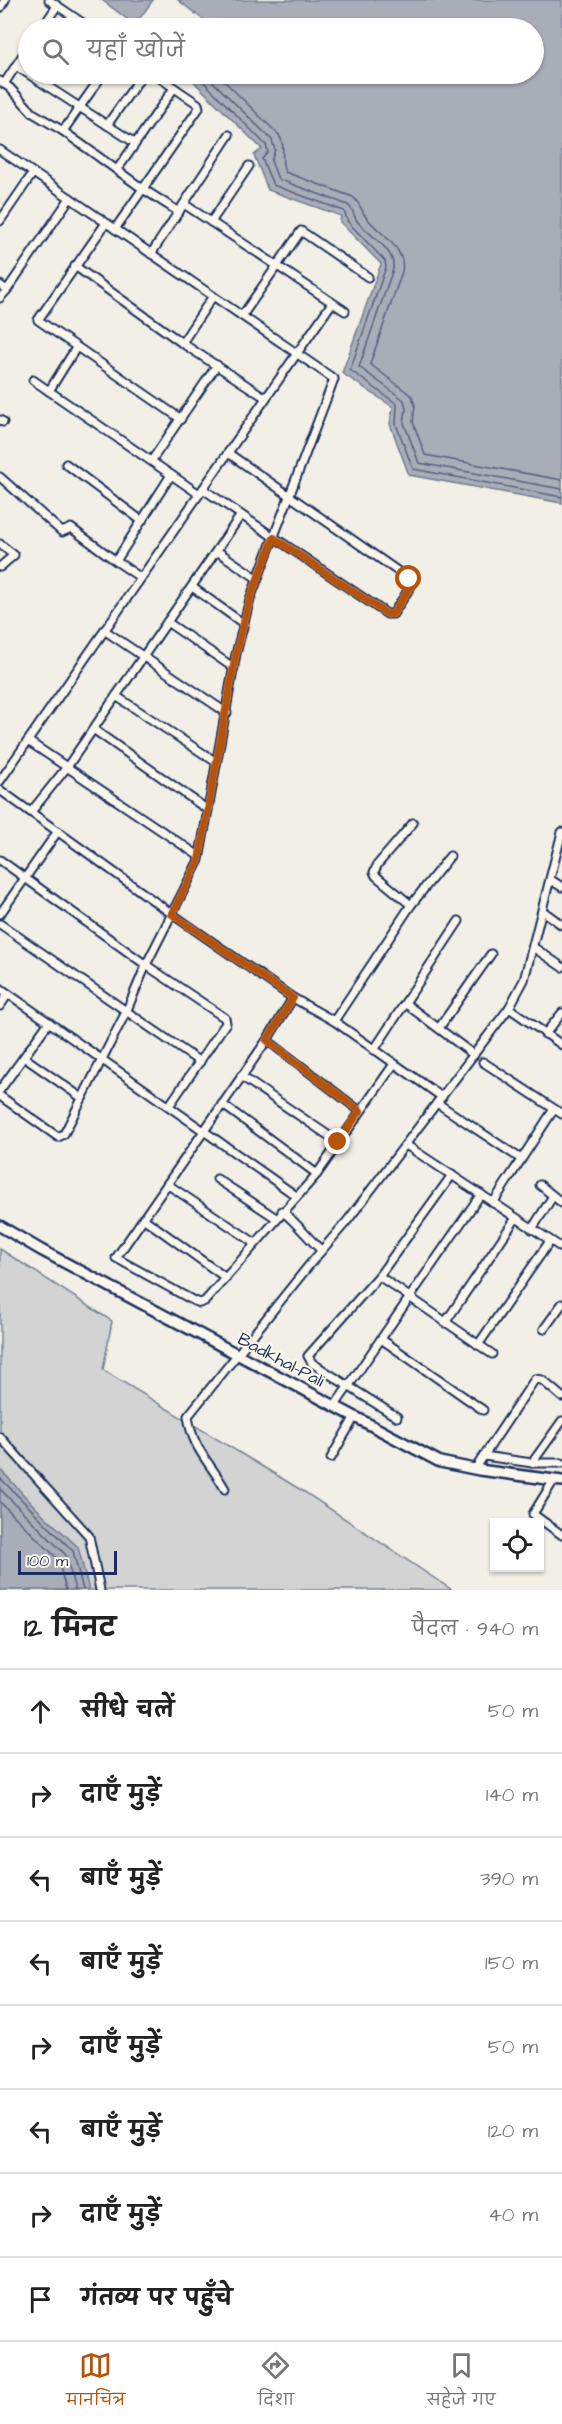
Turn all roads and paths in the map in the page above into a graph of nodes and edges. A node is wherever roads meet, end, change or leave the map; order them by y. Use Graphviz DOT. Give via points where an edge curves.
graph roads {
  1 [pos="5,0"];
  2 [pos="50,0"];
  3 [pos="57,6"];
  4 [pos="0,8"];
  5 [pos="49,18"];
  6 [pos="75,18"];
  7 [pos="18,63"];
  8 [pos="16,66"];
  9 [pos="2,82"];
  10 [pos="44,84"];
  11 [pos="95,84"];
  12 [pos="136,84"];
  13 [pos="168,84"];
  14 [pos="174,88"];
  15 [pos="80,107"];
  16 [pos="107,125"];
  17 [pos="63,131"];
  18 [pos="229,135"];
  19 [pos="135,143"];
  20 [pos="0,150"];
  21 [pos="249,166"];
  22 [pos="117,170"];
  23 [pos="33,173"];
  24 [pos="143,189"];
  25 [pos="70,198"];
  26 [pos="184,204"];
  27 [pos="179,212"];
  28 [pos="0,222"];
  29 [pos="211,222"];
  30 [pos="106,223"];
  31 [pos="115,229"];
  32 [pos="152,254"];
  33 [pos="75,266"];
  34 [pos="277,266"];
  35 [pos="368,277"];
  36 [pos="0,285"];
  37 [pos="8,290"];
  38 [pos="213,296"];
  39 [pos="0,298"];
  40 [pos="332,303"];
  41 [pos="345,311"];
  42 [pos="242,316"];
  43 [pos="182,343"];
  44 [pos="76,348"];
  45 [pos="297,354"];
  46 [pos="217,365"];
  47 [pos="33,380"];
  48 [pos="49,391"];
  49 [pos="266,398"];
  50 [pos="181,418"];
  51 [pos="228,453"];
  52 [pos="152,460"];
  53 [pos="66,464"];
  54 [pos="171,475"];
  55 [pos="0,477"];
  56 [pos="201,492"];
  57 [pos="289,496"];
  58 [pos="241,515"];
  59 [pos="142,521"];
  60 [pos="274,538"];
  61 [pos="0,543"];
  62 [pos="217,551"];
  63 [pos="116,561"];
  64 [pos="0,567"];
  65 [pos="141,578"];
  66 [pos="258,579"];
  67 [pos="192,586"];
  68 [pos="167,622"];
  69 [pos="244,624"];
  70 [pos="104,630"];
  71 [pos="143,657"];
  72 [pos="234,668"];
  73 [pos="116,696"];
  74 [pos="227,713"];
  75 [pos="93,729"];
  76 [pos="28,741"];
  77 [pos="216,762"];
  78 [pos="67,767"];
  79 [pos="0,781"];
  80 [pos="0,790"];
  81 [pos="208,810"];
  82 [pos="31,812"];
  83 [pos="413,823"];
  84 [pos="58,831"];
  85 [pos="562,832"];
  86 [pos="559,851"];
  87 [pos="200,856"];
  88 [pos="450,856"];
  89 [pos="0,861"];
  90 [pos="25,878"];
  91 [pos="551,880"];
  92 [pos="562,887"];
  93 [pos="411,906"];
  94 [pos="543,911"];
  95 [pos="0,914"];
  96 [pos="172,914"];
  97 [pos="459,921"];
  98 [pos="0,924"];
  99 [pos="562,925"];
  100 [pos="533,947"];
  101 [pos="491,954"];
  102 [pos="146,965"];
  103 [pos="562,967"];
  104 [pos="0,988"];
  105 [pos="8,994"];
  106 [pos="293,998"];
  107 [pos="406,1004"];
  108 [pos="0,1006"];
  109 [pos="509,1008"];
  110 [pos="127,1010"];
  111 [pos="562,1013"];
  112 [pos="334,1021"];
  113 [pos="49,1022"];
  114 [pos="439,1028"];
  115 [pos="545,1034"];
  116 [pos="267,1040"];
  117 [pos="562,1045"];
  118 [pos="374,1050"];
  119 [pos="474,1055"];
  120 [pos="25,1058"];
  121 [pos="102,1058"];
  122 [pos="200,1062"];
  123 [pos="483,1062"];
  124 [pos="394,1064"];
  125 [pos="241,1076"];
  126 [pos="0,1090"];
  127 [pos="0,1096"];
  128 [pos="82,1098"];
  129 [pos="439,1100"];
  130 [pos="222,1104"];
  131 [pos="169,1106"];
  132 [pos="554,1109"];
  133 [pos="360,1111"];
  134 [pos="562,1114"];
  135 [pos="204,1131"];
  136 [pos="338,1142"];
  137 [pos="406,1145"];
  138 [pos="521,1159"];
  139 [pos="316,1174"];
  140 [pos="452,1175"];
  141 [pos="217,1179"];
  142 [pos="167,1184"];
  143 [pos="540,1185"];
  144 [pos="481,1194"];
  145 [pos="295,1195"];
  146 [pos="553,1196"];
  147 [pos="493,1203"];
  148 [pos="562,1203"];
  149 [pos="282,1211"];
  150 [pos="143,1218"];
  151 [pos="276,1218"];
  152 [pos="516,1218"];
  153 [pos="0,1226"];
  154 [pos="532,1228"];
  155 [pos="550,1241"];
  156 [pos="255,1244"];
  157 [pos="562,1248"];
  158 [pos="321,1250"];
  159 [pos="379,1276"];
  160 [pos="226,1278"];
  161 [pos="409,1299"];
  162 [pos="562,1304"];
  163 [pos="445,1323"];
  164 [pos="544,1329"];
  165 [pos="381,1339"];
  166 [pos="478,1345"];
  167 [pos="492,1354"];
  168 [pos="237,1355"];
  169 [pos="349,1386"];
  170 [pos="561,1392"];
  171 [pos="334,1407"];
  172 [pos="483,1410"];
  173 [pos="397,1417"];
  174 [pos="354,1418"];
  175 [pos="562,1421"];
  176 [pos="0,1437"];
  177 [pos="484,1456"];
  178 [pos="331,1458"];
  179 [pos="532,1463"];
  180 [pos="562,1463"];
  181 [pos="475,1469"];
  182 [pos="558,1480"];
  183 [pos="225,1489"];
  184 [pos="562,1536"];
  185 [pos="100,1590"];
  1 -- 4 [label="street"];
  2 -- 3 [label="street"];
  3 -- 5 [label="street"];
  3 -- 6 [label="street"];
  7 -- 8 [label="street"];
  8 -- 9 [label="street"];
  9 -- 17 [label="street" via="33,113"];
  10 -- 15 [label="street"];
  11 -- 15 [label="street"];
  12 -- 16 [label="street"];
  13 -- 14 [label="street"];
  14 -- 19 [label="street"];
  14 -- 24 [label="street" via="200,108"];
  15 -- 16 [label="street"];
  15 -- 17 [label="street"];
  16 -- 19 [label="street"];
  17 -- 22 [label="street"];
  18 -- 26 [label="street"];
  19 -- 22 [label="street"];
  20 -- 23 [label="street"];
  21 -- 29 [label="street"];
  22 -- 24 [label="street"];
  23 -- 25 [label="street"];
  23 -- 28 [label="street"];
  24 -- 27 [label="street"];
  24 -- 31 [label="street"];
  25 -- 30 [label="street"];
  25 -- 37 [label="street"];
  26 -- 27 [label="street"];
  26 -- 29 [label="street"];
  27 -- 32 [label="street"];
  29 -- 34 [label="street"];
  30 -- 31 [label="street"];
  30 -- 33 [label="street"];
  31 -- 32 [label="street"];
  32 -- 38 [label="street"];
  33 -- 43 [label="street"];
  33 -- 44 [label="street" via="38,320"];
  34 -- 35 [label="street" via="301,231"];
  34 -- 40 [label="street"];
  34 -- 42 [label="street"];
  36 -- 37 [label="street"];
  37 -- 39 [label="street"];
  38 -- 42 [label="street"];
  38 -- 43 [label="street"];
  40 -- 41 [label="street"];
  40 -- 45 [label="street"];
  42 -- 45 [label="street"];
  43 -- 46 [label="street"];
  44 -- 48 [label="street"];
  44 -- 50 [label="street"];
  45 -- 49 [label="street"];
  45 -- 57 [label="street" via="334,379"];
  46 -- 49 [label="street"];
  46 -- 50 [label="street"];
  47 -- 48 [label="street"];
  48 -- 52 [label="street"];
  49 -- 51 [label="street"];
  50 -- 52 [label="street"];
  51 -- 56 [label="street"];
  51 -- 57 [label="street"];
  52 -- 54 [label="street"];
  53 -- 59 [label="street"];
  54 -- 56 [label="street"];
  54 -- 59 [label="street"];
  55 -- 63 [label="street" via="62,532 71,528"];
  56 -- 58 [label="street"];
  56 -- 65 [label="street"];
  57 -- 60 [label="street"];
  57 -- 60 [label="street" via="409,579 411,586 393,614 387,614"];
  58 -- 60 [label="street"];
  58 -- 62 [label="street"];
  59 -- 63 [label="street"];
  60 -- 66 [label="street"];
  61 -- 64 [label="street" via="14,555"];
  62 -- 66 [label="street"];
  62 -- 67 [label="street"];
  63 -- 65 [label="street"];
  65 -- 70 [label="street"];
  66 -- 69 [label="street"];
  67 -- 68 [label="street"];
  67 -- 69 [label="street"];
  68 -- 71 [label="street"];
  68 -- 72 [label="street"];
  69 -- 72 [label="street"];
  70 -- 71 [label="street"];
  70 -- 76 [label="street"];
  71 -- 73 [label="street"];
  71 -- 74 [label="street"];
  72 -- 74 [label="street"];
  73 -- 75 [label="street"];
  73 -- 77 [label="street"];
  74 -- 77 [label="street"];
  75 -- 78 [label="street"];
  75 -- 81 [label="street"];
  76 -- 78 [label="street"];
  76 -- 79 [label="street"];
  77 -- 81 [label="street"];
  78 -- 82 [label="street"];
  78 -- 87 [label="street"];
  80 -- 82 [label="street"];
  81 -- 87 [label="street"];
  82 -- 84 [label="street"];
  83 -- 93 [label="street" via="374,872"];
  84 -- 90 [label="street"];
  84 -- 96 [label="street"];
  85 -- 86 [label="street"];
  86 -- 91 [label="street"];
  87 -- 96 [label="street"];
  88 -- 93 [label="street"];
  89 -- 90 [label="street"];
  90 -- 95 [label="street"];
  90 -- 102 [label="street"];
  91 -- 92 [label="street"];
  91 -- 94 [label="street"];
  93 -- 112 [label="street"];
  94 -- 99 [label="street"];
  94 -- 100 [label="street"];
  96 -- 102 [label="street"];
  96 -- 106 [label="street"];
  97 -- 107 [label="street"];
  98 -- 110 [label="street"];
  100 -- 103 [label="street"];
  100 -- 109 [label="street" via="524,980"];
  101 -- 114 [label="street"];
  102 -- 110 [label="street"];
  102 -- 122 [label="street" via="225,1018 226,1023"];
  104 -- 105 [label="street"];
  105 -- 108 [label="street"];
  105 -- 113 [label="street"];
  106 -- 112 [label="street"];
  106 -- 116 [label="street"];
  107 -- 114 [label="street"];
  107 -- 118 [label="street"];
  109 -- 115 [label="street"];
  109 -- 119 [label="street"];
  110 -- 121 [label="street"];
  110 -- 122 [label="street"];
  111 -- 115 [label="street"];
  112 -- 118 [label="street"];
  113 -- 120 [label="street"];
  113 -- 121 [label="street"];
  114 -- 119 [label="street"];
  115 -- 117 [label="street"];
  116 -- 125 [label="street"];
  116 -- 133 [label="street"];
  118 -- 124 [label="street"];
  119 -- 129 [label="street"];
  120 -- 126 [label="street"];
  120 -- 128 [label="street"];
  121 -- 128 [label="street"];
  121 -- 131 [label="street"];
  122 -- 131 [label="street"];
  123 -- 132 [label="street"];
  124 -- 129 [label="street"];
  124 -- 133 [label="street"];
  125 -- 130 [label="street"];
  125 -- 136 [label="street"];
  127 -- 128 [label="street" via="58,1137 64,1134"];
  129 -- 137 [label="street"];
  129 -- 138 [label="street"];
  130 -- 135 [label="street"];
  130 -- 139 [label="street"];
  131 -- 135 [label="street"];
  132 -- 134 [label="street"];
  132 -- 138 [label="street"];
  133 -- 136 [label="street"];
  135 -- 142 [label="street"];
  135 -- 145 [label="street"];
  136 -- 139 [label="street"];
  137 -- 140 [label="street"];
  137 -- 158 [label="street"];
  138 -- 147 [label="street"];
  139 -- 145 [label="street"];
  140 -- 144 [label="street"];
  140 -- 159 [label="street"];
  141 -- 151 [label="street"];
  142 -- 150 [label="street"];
  142 -- 156 [label="street"];
  143 -- 146 [label="street"];
  144 -- 147 [label="street"];
  144 -- 161 [label="street"];
  145 -- 149 [label="street"];
  146 -- 148 [label="street"];
  146 -- 154 [label="street"];
  147 -- 152 [label="street"];
  149 -- 151 [label="street"];
  149 -- 158 [label="street"];
  150 -- 160 [label="street"];
  150 -- 160 [label="street" via="116,1258 200,1303"];
  151 -- 156 [label="street"];
  152 -- 154 [label="street"];
  152 -- 163 [label="street"];
  153 -- 168 [label="street, Badkhal-Pali"];
  154 -- 155 [label="street"];
  155 -- 157 [label="street"];
  155 -- 166 [label="street"];
  156 -- 160 [label="street"];
  158 -- 168 [label="street"];
  159 -- 161 [label="street"];
  159 -- 169 [label="street" via="308,1356 312,1363"];
  161 -- 163 [label="street"];
  161 -- 165 [label="street"];
  162 -- 164 [label="street"];
  163 -- 166 [label="street"];
  165 -- 169 [label="street"];
  165 -- 172 [label="street"];
  166 -- 167 [label="street"];
  168 -- 171 [label="street, Badkhal-Pali"];
  168 -- 183 [label="street" via="188,1416 196,1448"];
  169 -- 171 [label="street"];
  169 -- 173 [label="street"];
  170 -- 177 [label="street" via="535,1379"];
  171 -- 174 [label="street, Badkhal-Pali"];
  174 -- 178 [label="street"];
  174 -- 181 [label="street, Badkhal-Pali" via="440,1462"];
  175 -- 179 [label="street"];
  176 -- 185 [label="street" via="89,1536"];
  177 -- 179 [label="street"];
  177 -- 181 [label="street"];
  179 -- 180 [label="street"];
  181 -- 182 [label="street, Badkhal-Pali"];
  182 -- 184 [label="street" via="533,1514"];
}
